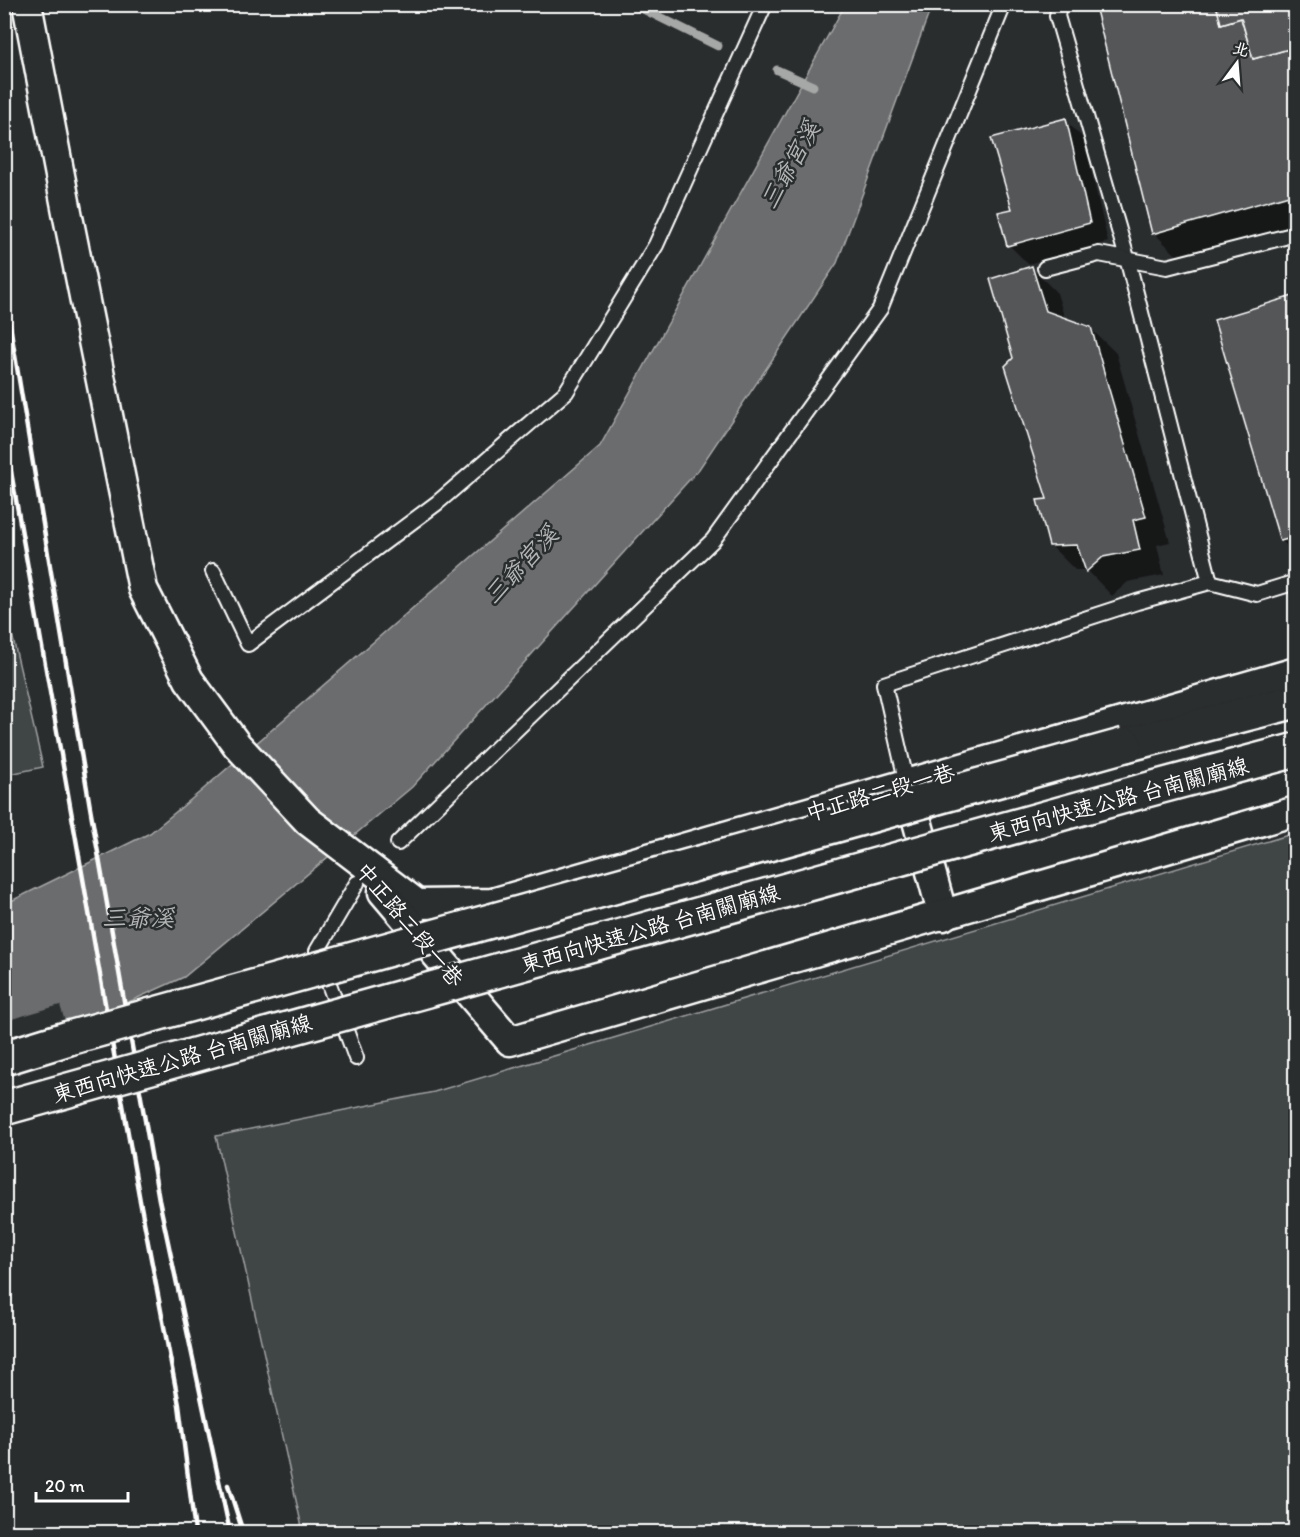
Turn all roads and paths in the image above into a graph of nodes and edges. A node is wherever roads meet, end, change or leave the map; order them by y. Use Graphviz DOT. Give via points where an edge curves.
graph roads {
  1 [pos="27,4"];
  2 [pos="765,4"];
  3 [pos="1004,4"];
  4 [pos="1059,4"];
  5 [pos="1296,234"];
  6 [pos="1127,258"];
  7 [pos="1045,268"];
  8 [pos="213,571"];
  9 [pos="1210,582"];
  10 [pos="1296,582"];
  11 [pos="1296,672"];
  12 [pos="1296,701"];
  13 [pos="1296,750"];
  14 [pos="907,784"];
  15 [pos="1296,812"];
  16 [pos="398,843"];
  17 [pos="355,870"];
  18 [pos="943,916"];
  19 [pos="4,1058"];
  20 [pos="356,1058"];
  21 [pos="4,1108"];
  1 -- 17 [label="street" via="143,589 189,680 237,745"];
  2 -- 8 [label="lane" via="656,245 566,392 437,502 248,644"];
  3 -- 16 [label="lane" via="880,309 727,521 713,540"];
  4 -- 6 [label="lane" via="1057,16"];
  5 -- 6 [label="lane" via="1167,267"];
  6 -- 7 [label="lane" via="1100,254"];
  6 -- 9 [label="lane"];
  9 -- 10 [label="lane" via="1257,594"];
  9 -- 14 [label="lane" via="884,684"];
  11 -- 14 [label="street, 中正路二段一巷"];
  12 -- 19 [label="highway, bridge" via="1125,745"];
  13 -- 21 [label="highway, 東西向快速公路 台南關廟線, bridge"];
  14 -- 17 [label="street, 中正路二段一巷" via="492,903 417,904"];
  14 -- 18 [label="street"];
  15 -- 18 [label="street, 中正路二段一巷"];
  17 -- 18 [label="street, 中正路二段一巷" via="510,1041"];
  17 -- 20 [label="lane" via="317,951"];
}
